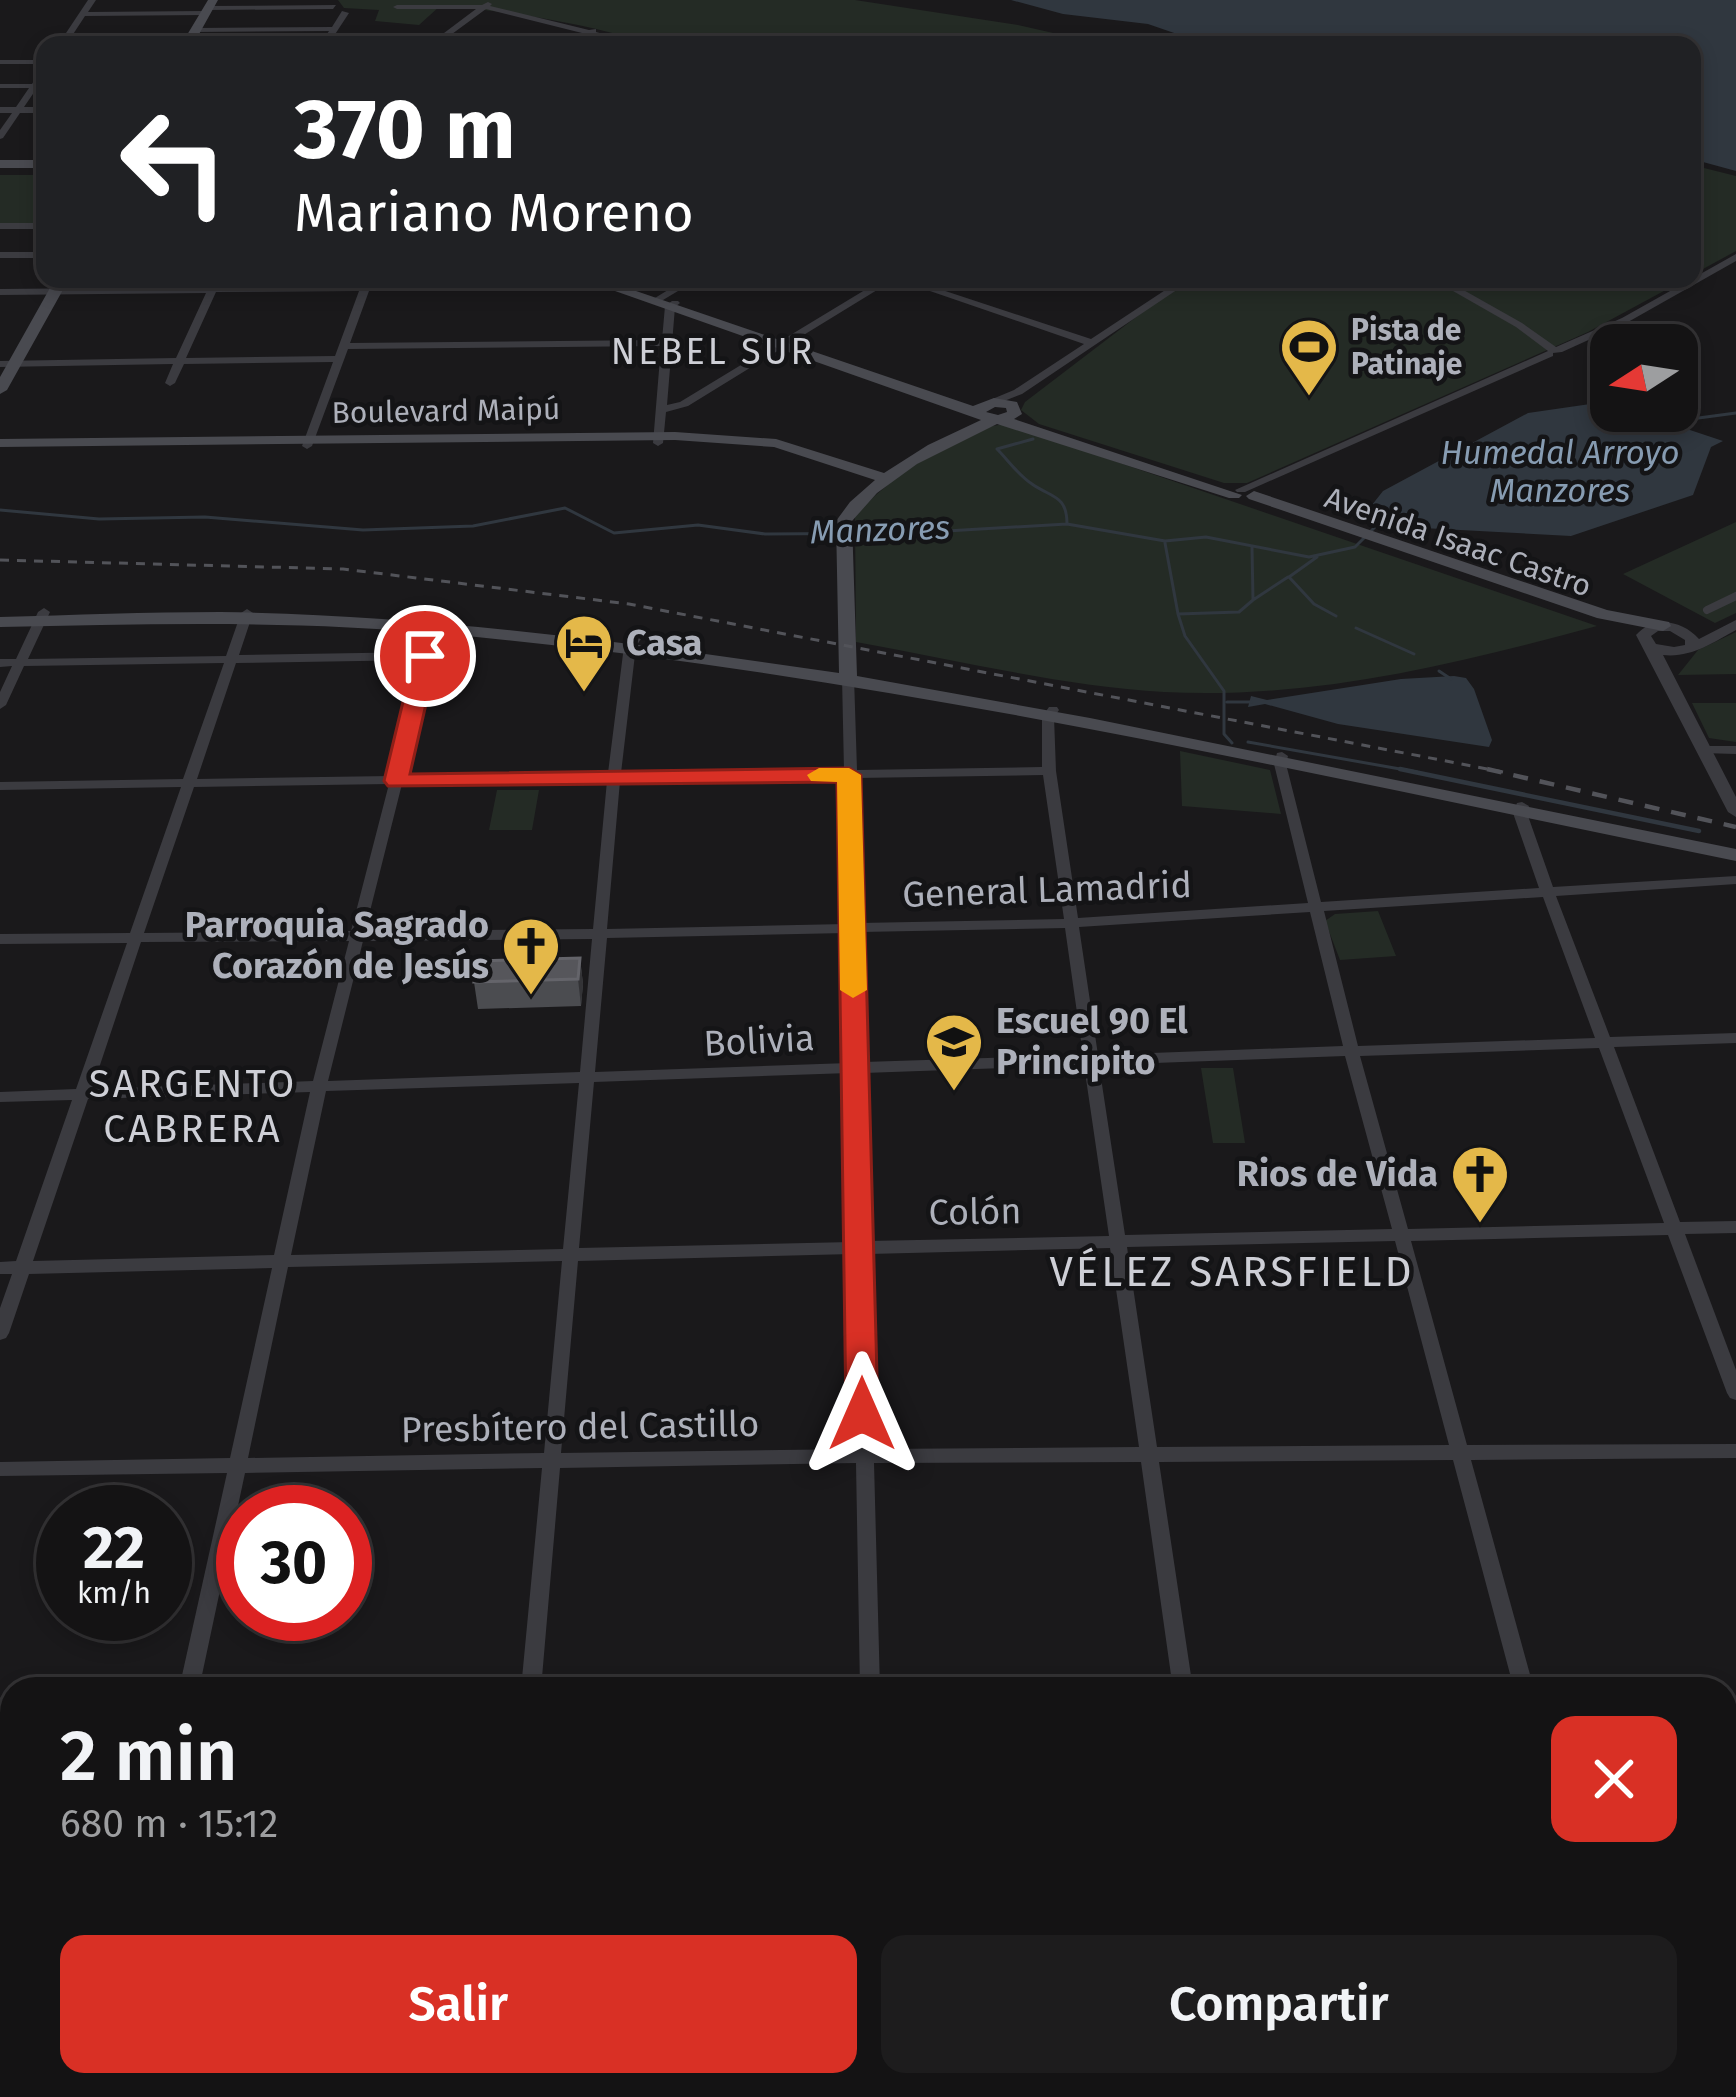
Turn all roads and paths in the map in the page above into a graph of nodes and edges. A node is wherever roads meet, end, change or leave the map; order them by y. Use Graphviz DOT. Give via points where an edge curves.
graph roads {
  1 [pos="92,0"];
  2 [pos="489,3"];
  3 [pos="206,7"];
  4 [pos="333,7"];
  5 [pos="398,7"];
  6 [pos="345,13"];
  7 [pos="83,14"];
  8 [pos="332,29"];
  9 [pos="197,30"];
  10 [pos="592,31"];
  11 [pos="68,36"];
  12 [pos="189,36"];
  13 [pos="192,36"];
  14 [pos="328,36"];
  15 [pos="444,36"];
  16 [pos="581,36"];
  17 [pos="609,36"];
  18 [pos="0,62"];
  19 [pos="36,62"];
  20 [pos="0,86"];
  21 [pos="36,86"];
  22 [pos="36,91"];
  23 [pos="0,110"];
  24 [pos="19,110"];
  25 [pos="36,110"];
  26 [pos="0,136"];
  27 [pos="0,165"];
  28 [pos="36,165"];
  29 [pos="0,226"];
  30 [pos="36,226"];
  31 [pos="0,255"];
  32 [pos="36,255"];
  33 [pos="1736,261"];
  34 [pos="1701,282"];
  35 [pos="36,287"];
  36 [pos="52,288"];
  37 [pos="213,288"];
  38 [pos="366,288"];
  39 [pos="624,288"];
  40 [pos="682,288"];
  41 [pos="875,288"];
  42 [pos="927,288"];
  43 [pos="1174,288"];
  44 [pos="1453,288"];
  45 [pos="1691,288"];
  46 [pos="0,292"];
  47 [pos="665,302"];
  48 [pos="786,342"];
  49 [pos="668,343"];
  50 [pos="1092,343"];
  51 [pos="345,346"];
  52 [pos="1556,353"];
  53 [pos="339,359"];
  54 [pos="179,361"];
  55 [pos="5,366"];
  56 [pos="170,383"];
  57 [pos="0,389"];
  58 [pos="998,409"];
  59 [pos="664,410"];
  60 [pos="659,440"];
  61 [pos="308,443"];
  62 [pos="0,446"];
  63 [pos="884,483"];
  64 [pos="1245,494"];
  65 [pos="1424,556"];
  66 [pos="1736,596"];
  67 [pos="1707,610"];
  68 [pos="42,616"];
  69 [pos="245,616"];
  70 [pos="0,619"];
  71 [pos="435,622"];
  72 [pos="1736,624"];
  73 [pos="1667,627"];
  74 [pos="632,643"];
  75 [pos="1648,645"];
  76 [pos="1689,650"];
  77 [pos="425,656"];
  78 [pos="230,658"];
  79 [pos="0,663"];
  80 [pos="20,663"];
  81 [pos="848,673"];
  82 [pos="1666,673"];
  83 [pos="0,706"];
  84 [pos="1051,713"];
  85 [pos="1736,749"];
  86 [pos="1707,750"];
  87 [pos="1281,760"];
  88 [pos="1049,771"];
  89 [pos="849,775"];
  90 [pos="614,779"];
  91 [pos="396,781"];
  92 [pos="190,784"];
  93 [pos="0,786"];
  94 [pos="1521,810"];
  95 [pos="1736,812"];
  96 [pos="1736,851"];
  97 [pos="1736,880"];
  98 [pos="1547,890"];
  99 [pos="1313,906"];
  100 [pos="1073,923"];
  101 [pos="852,927"];
  102 [pos="599,934"];
  103 [pos="356,935"];
  104 [pos="137,938"];
  105 [pos="0,939"];
  106 [pos="1736,1038"];
  107 [pos="1606,1042"];
  108 [pos="1351,1049"];
  109 [pos="1092,1058"];
  110 [pos="855,1067"];
  111 [pos="587,1078"];
  112 [pos="320,1087"];
  113 [pos="0,1096"];
  114 [pos="80,1096"];
  115 [pos="1736,1227"];
  116 [pos="1675,1229"];
  117 [pos="1401,1235"];
  118 [pos="1120,1242"];
  119 [pos="862,1248"];
  120 [pos="570,1255"];
  121 [pos="281,1262"];
  122 [pos="0,1268"];
  123 [pos="22,1268"];
  124 [pos="0,1334"];
  125 [pos="1736,1393"];
  126 [pos="1736,1451"];
  127 [pos="1459,1453"];
  128 [pos="1149,1454"];
  129 [pos="862,1456"];
  130 [pos="552,1461"];
  131 [pos="235,1463"];
  132 [pos="0,1469"];
  133 [pos="191,1677"];
  134 [pos="532,1677"];
  135 [pos="870,1677"];
  136 [pos="1181,1677"];
  137 [pos="1521,1677"];
  1 -- 7 [label="street"];
  2 -- 5 [label="street"];
  2 -- 10 [label="street"];
  2 -- 15 [label="street"];
  3 -- 4 [label="street"];
  3 -- 7 [label="street"];
  3 -- 9 [label="main road"];
  3 -- 12 [label="main road"];
  6 -- 8 [label="street"];
  7 -- 11 [label="street"];
  8 -- 9 [label="street"];
  8 -- 14 [label="street"];
  9 -- 13 [label="main road"];
  10 -- 16 [label="street"];
  10 -- 17 [label="street"];
  18 -- 19 [label="street"];
  20 -- 21 [label="street"];
  22 -- 24 [label="street"];
  23 -- 24 [label="street"];
  24 -- 25 [label="street"];
  24 -- 26 [label="street"];
  27 -- 28 [label="main road"];
  29 -- 30 [label="street"];
  31 -- 32 [label="street"];
  33 -- 34 [label="street"];
  35 -- 46 [label="street"];
  36 -- 55 [label="main road"];
  37 -- 54 [label="street"];
  38 -- 51 [label="street"];
  39 -- 47 [label="main road, Avenida Isaac Castro"];
  40 -- 47 [label="street"];
  41 -- 48 [label="street"];
  42 -- 50 [label="street"];
  43 -- 50 [label="street"];
  44 -- 52 [label="street"];
  45 -- 52 [label="street" via="1630,325"];
  47 -- 48 [label="main road, Avenida Isaac Castro"];
  47 -- 49 [label="street"];
  48 -- 58 [label="main road, Avenida Isaac Castro"];
  48 -- 58 [label="main road, Avenida Isaac Castro"];
  48 -- 59 [label="street"];
  49 -- 51 [label="street"];
  49 -- 59 [label="street"];
  50 -- 58 [label="street"];
  51 -- 53 [label="street"];
  52 -- 64 [label="street"];
  53 -- 54 [label="street"];
  53 -- 61 [label="street"];
  54 -- 55 [label="street"];
  54 -- 56 [label="street"];
  55 -- 57 [label="main road"];
  58 -- 63 [label="main road"];
  58 -- 64 [label="main road, Avenida Isaac Castro"];
  59 -- 60 [label="street"];
  60 -- 61 [label="main road, Boulevard Maipú"];
  60 -- 63 [label="main road, Boulevard Maipú" via="780,451"];
  61 -- 62 [label="main road, Boulevard Maipú"];
  63 -- 81 [label="main road" via="844,521"];
  64 -- 65 [label="main road, Avenida Isaac Castro"];
  65 -- 73 [label="main road, Avenida Isaac Castro"];
  65 -- 75 [label="main road, Avenida Isaac Castro" via="1610,622"];
  66 -- 67 [label="street"];
  68 -- 69 [label="main road"];
  68 -- 70 [label="main road"];
  68 -- 80 [label="street"];
  69 -- 71 [label="main road"];
  69 -- 78 [label="street"];
  71 -- 74 [label="main road"];
  71 -- 77 [label="street"];
  72 -- 73 [label="street"];
  72 -- 76 [label="street"];
  73 -- 75 [label="street" via="1645,632"];
  73 -- 76 [label="street" via="1687,633"];
  74 -- 81 [label="main road"];
  74 -- 90 [label="street"];
  75 -- 76 [label="street"];
  75 -- 82 [label="street"];
  76 -- 82 [label="street"];
  77 -- 78 [label="street"];
  77 -- 91 [label="street"];
  78 -- 80 [label="street"];
  78 -- 92 [label="street"];
  79 -- 80 [label="street"];
  80 -- 83 [label="street"];
  81 -- 84 [label="main road"];
  81 -- 89 [label="street"];
  82 -- 86 [label="street"];
  84 -- 87 [label="main road"];
  84 -- 88 [label="street"];
  85 -- 86 [label="street"];
  86 -- 95 [label="street"];
  87 -- 94 [label="main road"];
  87 -- 99 [label="street"];
  88 -- 89 [label="street"];
  88 -- 100 [label="street"];
  89 -- 90 [label="street"];
  89 -- 101 [label="street"];
  90 -- 91 [label="street"];
  90 -- 102 [label="street"];
  91 -- 92 [label="street"];
  91 -- 103 [label="street"];
  92 -- 93 [label="street"];
  92 -- 104 [label="street"];
  94 -- 96 [label="main road"];
  94 -- 98 [label="street"];
  97 -- 98 [label="street, General Lamadrid"];
  98 -- 99 [label="street, General Lamadrid"];
  98 -- 107 [label="street"];
  99 -- 100 [label="street, General Lamadrid"];
  99 -- 108 [label="street"];
  100 -- 101 [label="street, General Lamadrid"];
  100 -- 109 [label="street"];
  101 -- 102 [label="street, General Lamadrid"];
  101 -- 110 [label="street"];
  102 -- 103 [label="street, General Lamadrid"];
  102 -- 111 [label="street"];
  103 -- 104 [label="street, General Lamadrid"];
  103 -- 112 [label="street"];
  104 -- 105 [label="street, General Lamadrid"];
  104 -- 114 [label="street"];
  106 -- 107 [label="street, Bolivia"];
  107 -- 108 [label="street, Bolivia"];
  107 -- 116 [label="street"];
  108 -- 109 [label="street, Bolivia"];
  108 -- 117 [label="street"];
  109 -- 110 [label="street, Bolivia"];
  109 -- 118 [label="street"];
  110 -- 111 [label="street, Bolivia"];
  110 -- 119 [label="street"];
  111 -- 112 [label="street, Bolivia"];
  111 -- 120 [label="street"];
  112 -- 114 [label="street, Bolivia"];
  112 -- 121 [label="street"];
  113 -- 114 [label="street, Bolivia"];
  114 -- 123 [label="street"];
  115 -- 116 [label="street, Colón"];
  116 -- 117 [label="street, Colón"];
  116 -- 125 [label="street"];
  117 -- 118 [label="street, Colón"];
  117 -- 127 [label="street"];
  118 -- 119 [label="street, Colón"];
  118 -- 128 [label="street"];
  119 -- 120 [label="street, Colón"];
  119 -- 129 [label="street"];
  120 -- 121 [label="street, Colón"];
  120 -- 130 [label="street"];
  121 -- 123 [label="street, Colón"];
  121 -- 131 [label="street"];
  122 -- 123 [label="street, Colón"];
  123 -- 124 [label="street"];
  126 -- 127 [label="street, Presbítero del Castillo"];
  127 -- 128 [label="street, Presbítero del Castillo"];
  127 -- 137 [label="street"];
  128 -- 129 [label="street, Presbítero del Castillo"];
  128 -- 136 [label="street"];
  129 -- 130 [label="street, Presbítero del Castillo"];
  129 -- 135 [label="street"];
  130 -- 131 [label="street, Presbítero del Castillo"];
  130 -- 134 [label="street"];
  131 -- 132 [label="street, Presbítero del Castillo"];
  131 -- 133 [label="street"];
}
